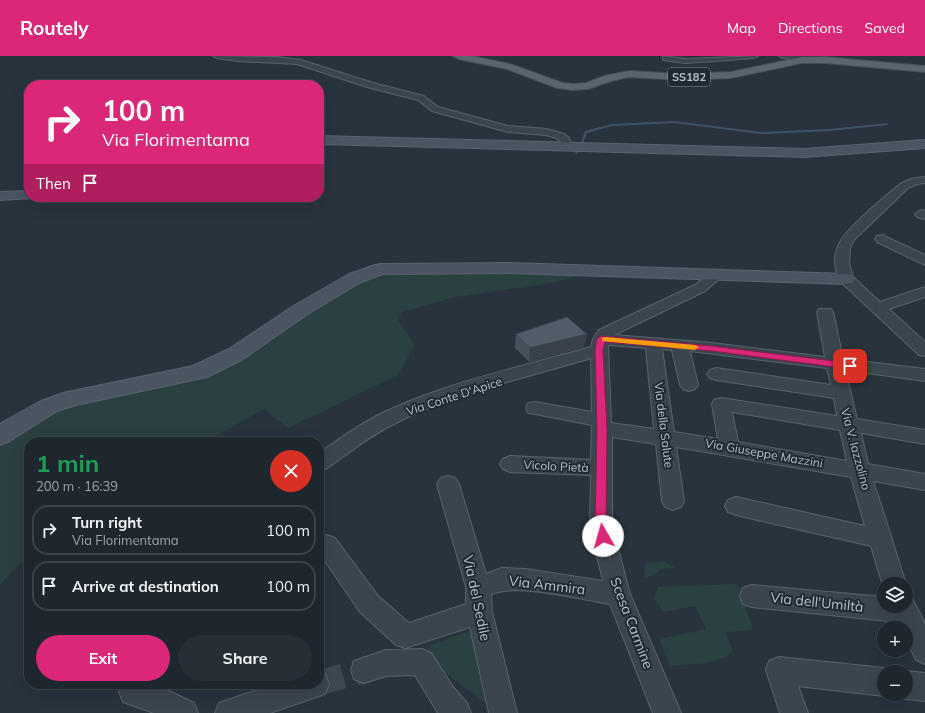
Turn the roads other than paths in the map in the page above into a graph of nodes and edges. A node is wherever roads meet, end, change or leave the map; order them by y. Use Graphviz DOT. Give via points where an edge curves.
graph roads {
  1 [pos="217,56"];
  2 [pos="458,56"];
  3 [pos="754,56"];
  4 [pos="783,56"];
  5 [pos="666,58"];
  6 [pos="819,58"];
  7 [pos="925,69"];
  8 [pos="324,140"];
  9 [pos="925,144"];
  10 [pos="567,146"];
  11 [pos="925,180"];
  12 [pos="24,195"];
  13 [pos="0,196"];
  14 [pos="882,238"];
  15 [pos="925,261"];
  16 [pos="717,276"];
  17 [pos="846,279"];
  18 [pos="925,292"];
  19 [pos="877,308"];
  20 [pos="825,312"];
  21 [pos="600,345"];
  22 [pos="680,346"];
  23 [pos="654,350"];
  24 [pos="925,351"];
  25 [pos="834,364"];
  26 [pos="716,374"];
  27 [pos="925,375"];
  28 [pos="689,385"];
  29 [pos="841,393"];
  30 [pos="535,408"];
  31 [pos="602,424"];
  32 [pos="849,425"];
  33 [pos="0,436"];
  34 [pos="925,437"];
  35 [pos="666,438"];
  36 [pos="729,447"];
  37 [pos="324,461"];
  38 [pos="510,464"];
  39 [pos="602,468"];
  40 [pos="860,470"];
  41 [pos="925,482"];
  42 [pos="448,484"];
  43 [pos="673,501"];
  44 [pos="736,506"];
  45 [pos="881,539"];
  46 [pos="327,545"];
  47 [pos="892,577"];
  48 [pos="478,587"];
  49 [pos="618,594"];
  50 [pos="752,596"];
  51 [pos="877,606"];
  52 [pos="479,612"];
  53 [pos="906,613"];
  54 [pos="925,651"];
  55 [pos="364,670"];
  56 [pos="877,681"];
  57 [pos="913,686"];
  58 [pos="925,687"];
  59 [pos="300,689"];
  60 [pos="133,692"];
  61 [pos="184,713"];
  62 [pos="229,713"];
  63 [pos="457,713"];
  64 [pos="503,713"];
  65 [pos="667,713"];
  66 [pos="794,713"];
  1 -- 10 [label="street" via="229,59 298,62 421,98 435,109 508,129 547,132 560,136"];
  2 -- 6 [label="main road, SS182" via="510,67 561,86 572,87 588,86 624,75 718,76 753,72"];
  3 -- 5 [label="street" via="686,62"];
  4 -- 6 [label="street"];
  6 -- 7 [label="main road, SS182"];
  8 -- 10 [label="street"];
  9 -- 10 [label="street" via="804,154"];
  11 -- 17 [label="street" via="904,186 848,238 842,254"];
  12 -- 13 [label="street"];
  14 -- 15 [label="street"];
  16 -- 17 [label="street"];
  16 -- 21 [label="street" via="700,288 605,333"];
  16 -- 33 [label="street" via="510,268 381,268 355,278 299,311 236,354 199,372 71,398 49,406"];
  17 -- 19 [label="street"];
  18 -- 19 [label="street"];
  19 -- 24 [label="street"];
  20 -- 25 [label="street, Via V. Iazzolino"];
  21 -- 22 [label="street"];
  21 -- 31 [label="street, Scesa Carmine"];
  21 -- 37 [label="street, Via Conte D'Apice" via="406,410 365,432"];
  22 -- 25 [label="street"];
  22 -- 28 [label="street"];
  23 -- 35 [label="street, Via della Salute"];
  25 -- 27 [label="street"];
  25 -- 29 [label="street, Via V. Iazzolino"];
  26 -- 29 [label="street"];
  29 -- 32 [label="street, Via V. Iazzolino"];
  30 -- 31 [label="street, Via Giuseppe Mazzini"];
  31 -- 35 [label="street, Via Giuseppe Mazzini"];
  31 -- 39 [label="street, Scesa Carmine"];
  32 -- 34 [label="street"];
  32 -- 36 [label="street" via="721,404"];
  32 -- 40 [label="street, Via V. Iazzolino"];
  35 -- 36 [label="street, Via Giuseppe Mazzini"];
  35 -- 43 [label="street, Via della Salute"];
  36 -- 40 [label="street, Via Giuseppe Mazzini"];
  38 -- 39 [label="street, Vicolo Pietà"];
  39 -- 49 [label="street, Scesa Carmine" via="600,526"];
  40 -- 41 [label="street, Via Giuseppe Mazzini"];
  40 -- 45 [label="street, Via V. Iazzolino"];
  42 -- 48 [label="street, Via del Sedile"];
  44 -- 45 [label="street"];
  45 -- 47 [label="street, Via V. Iazzolino"];
  46 -- 52 [label="street" via="369,604 405,636"];
  48 -- 49 [label="street, Via Ammira" via="502,579 526,580"];
  48 -- 52 [label="street, Via del Sedile"];
  49 -- 65 [label="street, Scesa Carmine"];
  50 -- 51 [label="street, Via dell'Umiltà"];
  52 -- 64 [label="street, Via del Sedile"];
  53 -- 54 [label="street"];
  55 -- 63 [label="street" via="386,663 422,662 443,697"];
  56 -- 66 [label="street" via="779,670"];
  57 -- 58 [label="street"];
  59 -- 62 [label="street"];
  60 -- 61 [label="street" via="149,696"];
}
